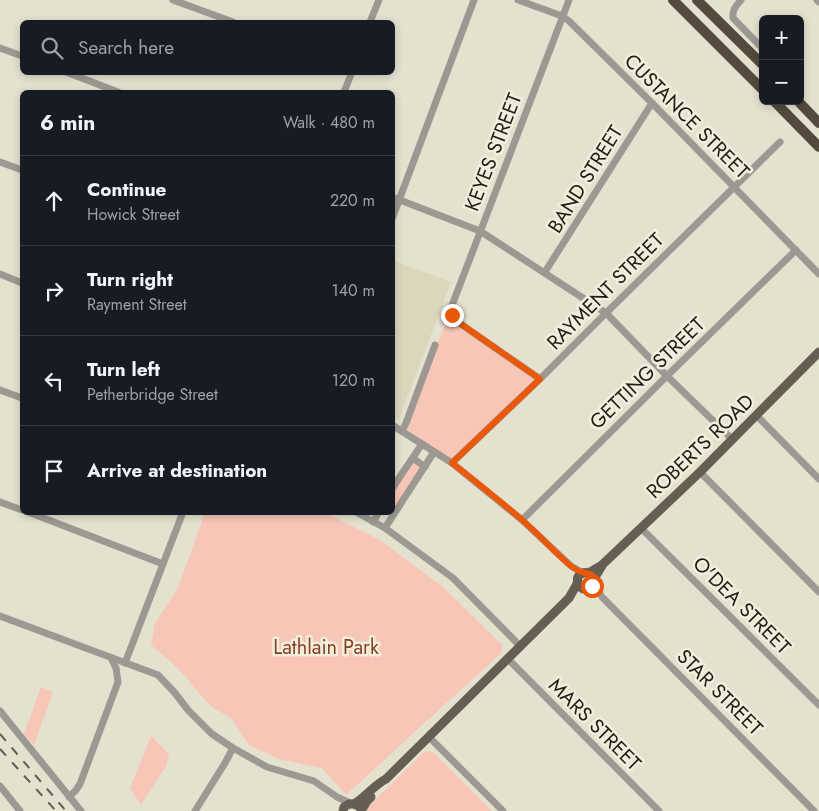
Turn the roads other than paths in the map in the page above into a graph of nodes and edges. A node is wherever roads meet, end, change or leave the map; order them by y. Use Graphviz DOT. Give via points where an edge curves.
graph roads {
  1 [pos="173,0"];
  2 [pos="379,0"];
  3 [pos="474,0"];
  4 [pos="518,0"];
  5 [pos="569,0"];
  6 [pos="673,0"];
  7 [pos="697,0"];
  8 [pos="741,0"];
  9 [pos="562,16"];
  10 [pos="228,20"];
  11 [pos="371,20"];
  12 [pos="759,45"];
  13 [pos="0,48"];
  14 [pos="20,55"];
  15 [pos="759,62"];
  16 [pos="74,75"];
  17 [pos="351,75"];
  18 [pos="759,86"];
  19 [pos="113,90"];
  20 [pos="345,90"];
  21 [pos="652,103"];
  22 [pos="778,105"];
  23 [pos="802,105"];
  24 [pos="819,123"];
  25 [pos="780,142"];
  26 [pos="819,147"];
  27 [pos="0,162"];
  28 [pos="20,169"];
  29 [pos="734,187"];
  30 [pos="396,199"];
  31 [pos="480,231"];
  32 [pos="796,250"];
  33 [pos="545,272"];
  34 [pos="0,274"];
  35 [pos="819,274"];
  36 [pos="20,282"];
  37 [pos="606,313"];
  38 [pos="435,345"];
  39 [pos="817,358"];
  40 [pos="667,376"];
  41 [pos="540,379"];
  42 [pos="0,390"];
  43 [pos="20,397"];
  44 [pos="757,416"];
  45 [pos="395,427"];
  46 [pos="402,431"];
  47 [pos="732,439"];
  48 [pos="422,444"];
  49 [pos="434,452"];
  50 [pos="413,458"];
  51 [pos="452,463"];
  52 [pos="424,467"];
  53 [pos="700,472"];
  54 [pos="819,479"];
  55 [pos="395,484"];
  56 [pos="0,502"];
  57 [pos="20,509"];
  58 [pos="395,510"];
  59 [pos="36,515"];
  60 [pos="182,515"];
  61 [pos="361,515"];
  62 [pos="377,515"];
  63 [pos="392,515"];
  64 [pos="522,520"];
  65 [pos="373,522"];
  66 [pos="385,528"];
  67 [pos="641,528"];
  68 [pos="163,564"];
  69 [pos="586,581"];
  70 [pos="819,592"];
  71 [pos="0,616"];
  72 [pos="521,647"];
  73 [pos="111,658"];
  74 [pos="508,659"];
  75 [pos="125,663"];
  76 [pos="819,705"];
  77 [pos="0,711"];
  78 [pos="429,737"];
  79 [pos="233,748"];
  80 [pos="0,786"];
  81 [pos="69,797"];
  82 [pos="337,797"];
  83 [pos="356,807"];
  84 [pos="20,811"];
  85 [pos="81,811"];
  86 [pos="195,811"];
  87 [pos="343,811"];
  88 [pos="503,811"];
  89 [pos="659,811"];
  90 [pos="814,811"];
  1 -- 10 [label="street"];
  2 -- 11 [label="street"];
  3 -- 30 [label="street"];
  4 -- 9 [label="street, CUSTANCE STREET"];
  5 -- 9 [label="street, KEYES STREET"];
  6 -- 18 [label="highway"];
  7 -- 15 [label="highway"];
  8 -- 12 [label="street" via="734,7 733,18"];
  9 -- 21 [label="street, CUSTANCE STREET"];
  9 -- 31 [label="street, KEYES STREET"];
  13 -- 14 [label="street"];
  16 -- 19 [label="street"];
  17 -- 20 [label="street"];
  21 -- 29 [label="street, CUSTANCE STREET"];
  21 -- 33 [label="street, BAND STREET"];
  22 -- 26 [label="highway"];
  23 -- 24 [label="highway"];
  25 -- 29 [label="street, RAYMENT STREET"];
  27 -- 28 [label="street"];
  29 -- 32 [label="street, CUSTANCE STREET"];
  29 -- 37 [label="street, RAYMENT STREET"];
  30 -- 31 [label="street"];
  31 -- 33 [label="street"];
  31 -- 41 [label="street, KEYES STREET" via="451,308 452,315"];
  32 -- 35 [label="street, CUSTANCE STREET"];
  32 -- 40 [label="street, GETTING STREET"];
  33 -- 37 [label="street"];
  34 -- 36 [label="street"];
  37 -- 40 [label="street"];
  37 -- 41 [label="street, RAYMENT STREET"];
  38 -- 46 [label="street"];
  39 -- 44 [label="main road, ROBERTS ROAD"];
  40 -- 47 [label="street"];
  40 -- 64 [label="street, GETTING STREET"];
  41 -- 51 [label="street, RAYMENT STREET"];
  42 -- 43 [label="street"];
  44 -- 47 [label="main road, ROBERTS ROAD"];
  44 -- 54 [label="street"];
  45 -- 46 [label="street"];
  46 -- 48 [label="street"];
  47 -- 53 [label="main road, ROBERTS ROAD"];
  48 -- 49 [label="street"];
  48 -- 50 [label="street"];
  49 -- 51 [label="street"];
  49 -- 52 [label="street"];
  50 -- 52 [label="street"];
  50 -- 55 [label="street"];
  51 -- 64 [label="street"];
  52 -- 58 [label="street"];
  53 -- 67 [label="main road, ROBERTS ROAD"];
  53 -- 70 [label="street"];
  56 -- 57 [label="street"];
  59 -- 68 [label="street"];
  60 -- 68 [label="street"];
  61 -- 65 [label="street"];
  62 -- 65 [label="street"];
  63 -- 66 [label="street"];
  64 -- 69 [label="street, STAR STREET"];
  65 -- 66 [label="street"];
  66 -- 72 [label="street" via="453,578"];
  67 -- 69 [label="main road, ROBERTS ROAD"];
  67 -- 76 [label="street, O'DEA STREET"];
  68 -- 75 [label="street"];
  69 -- 72 [label="main road, ROBERTS ROAD"];
  69 -- 90 [label="street, STAR STREET"];
  71 -- 73 [label="street"];
  72 -- 74 [label="main road, ROBERTS ROAD"];
  73 -- 75 [label="street"];
  73 -- 81 [label="street" via="118,682 80,784"];
  74 -- 78 [label="main road, ROBERTS ROAD"];
  74 -- 89 [label="street, MARS STREET"];
  75 -- 79 [label="street" via="158,675 212,734"];
  77 -- 81 [label="street"];
  78 -- 83 [label="main road, ROBERTS ROAD"];
  78 -- 88 [label="street"];
  79 -- 82 [label="street" via="267,767 314,781"];
  79 -- 86 [label="street"];
  80 -- 84 [label="street"];
  81 -- 85 [label="street"];
  82 -- 83 [label="street"];
  82 -- 87 [label="street"];
  83 -- 87 [label="main road, ROBERTS ROAD" via="346,805"];
}
